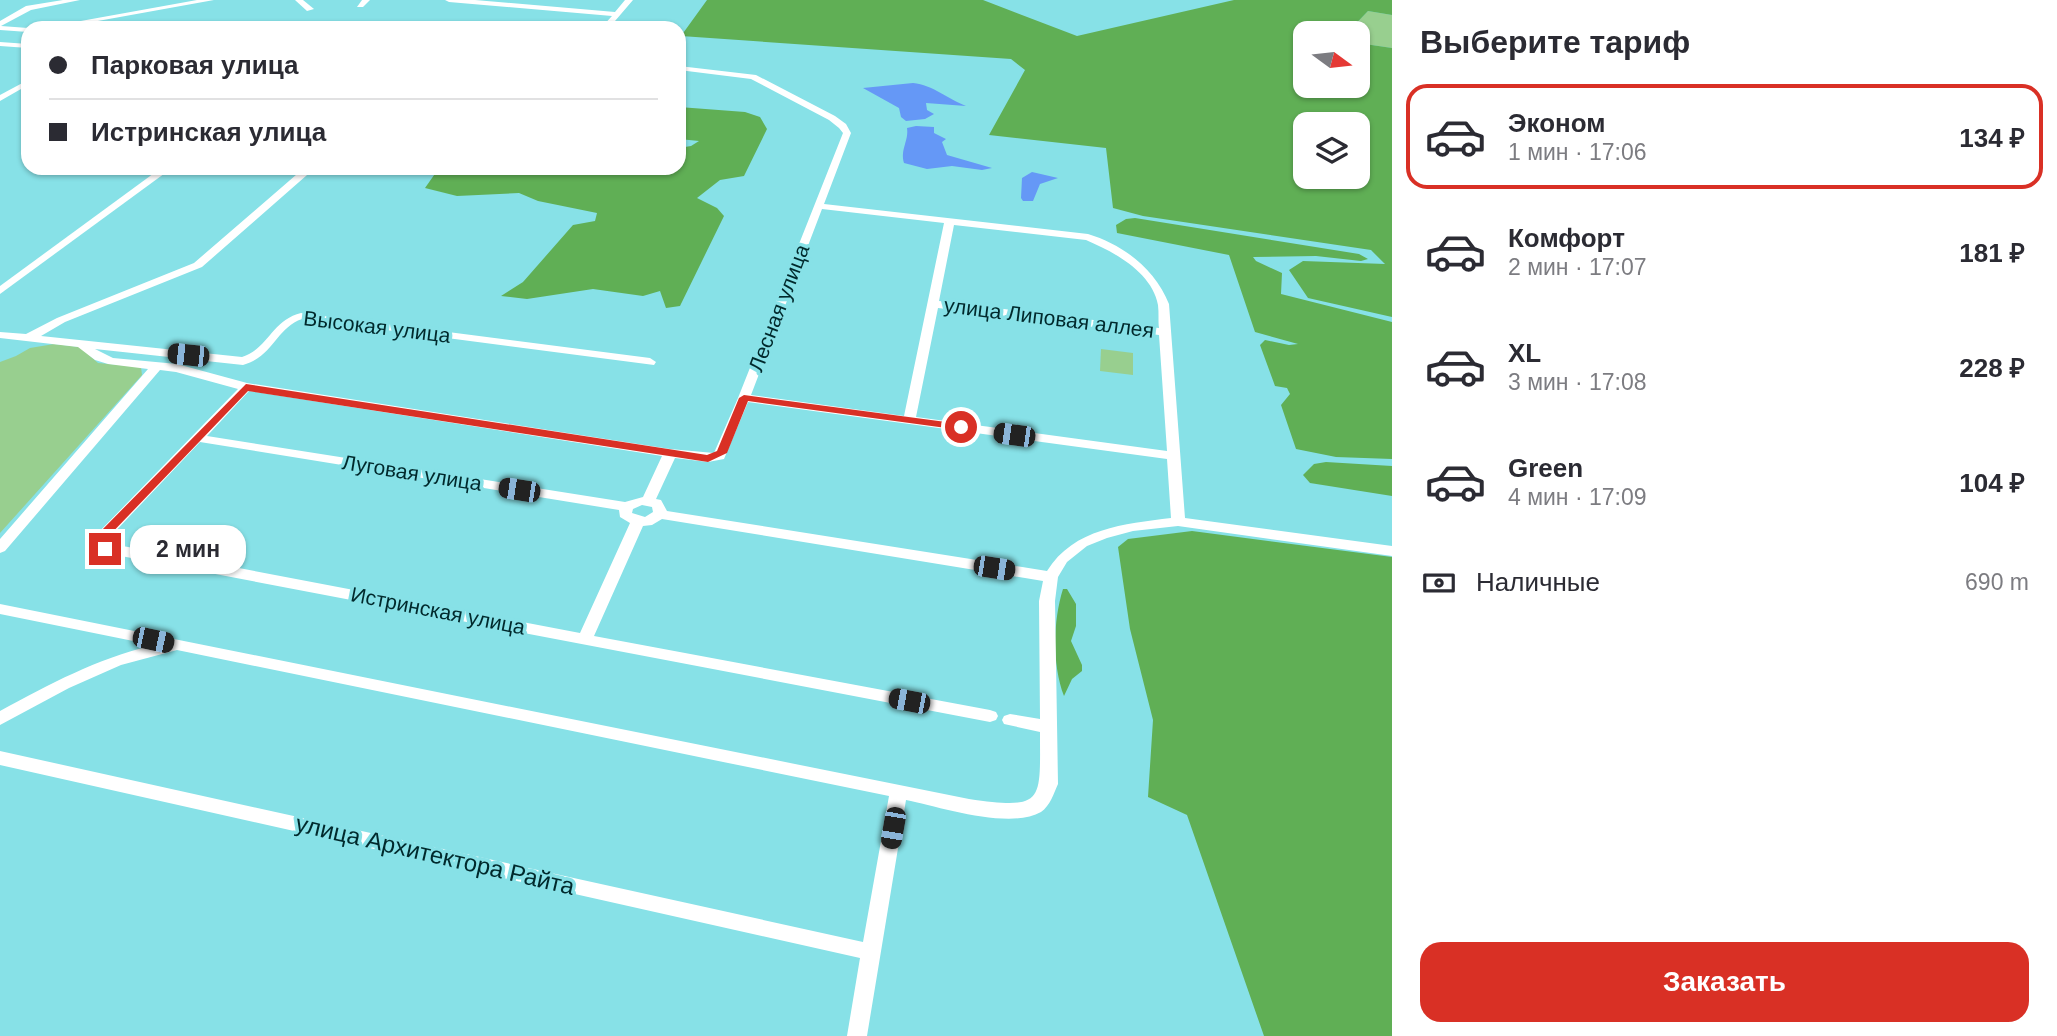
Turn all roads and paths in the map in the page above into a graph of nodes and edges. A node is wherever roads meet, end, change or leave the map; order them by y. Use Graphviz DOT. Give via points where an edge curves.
graph roads {
  1 [pos="76,0"];
  2 [pos="210,0"];
  3 [pos="299,0"];
  4 [pos="449,0"];
  5 [pos="629,0"];
  6 [pos="310,9"];
  7 [pos="618,14"];
  8 [pos="87,21"];
  9 [pos="612,21"];
  10 [pos="0,26"];
  11 [pos="21,29"];
  12 [pos="0,44"];
  13 [pos="21,46"];
  14 [pos="686,69"];
  15 [pos="21,86"];
  16 [pos="0,98"];
  17 [pos="157,175"];
  18 [pos="302,175"];
  19 [pos="819,206"];
  20 [pos="950,220"];
  21 [pos="0,291"];
  22 [pos="934,304"];
  23 [pos="1165,332"];
  24 [pos="0,335"];
  25 [pos="30,337"];
  26 [pos="80,343"];
  27 [pos="650,362"];
  28 [pos="158,365"];
  29 [pos="246,387"];
  30 [pos="744,398"];
  31 [pos="909,420"];
  32 [pos="197,439"];
  33 [pos="670,453"];
  34 [pos="1172,456"];
  35 [pos="648,501"];
  36 [pos="627,507"];
  37 [pos="660,514"];
  38 [pos="638,522"];
  39 [pos="1178,522"];
  40 [pos="0,548"];
  41 [pos="1392,551"];
  42 [pos="1051,577"];
  43 [pos="0,609"];
  44 [pos="585,638"];
  45 [pos="177,645"];
  46 [pos="990,716"];
  47 [pos="0,719"];
  48 [pos="1010,720"];
  49 [pos="1049,727"];
  50 [pos="0,758"];
  51 [pos="899,791"];
  52 [pos="871,952"];
  53 [pos="857,1036"];
  1 -- 10 [label="street" via="29,8"];
  2 -- 8 [label="street"];
  3 -- 6 [label="street"];
  4 -- 7 [label="street"];
  5 -- 7 [label="street"];
  7 -- 9 [label="street"];
  10 -- 11 [label="street"];
  12 -- 13 [label="street"];
  14 -- 19 [label="street, Лесная улица" via="753,77 843,126 846,141"];
  15 -- 16 [label="street"];
  17 -- 21 [label="street"];
  18 -- 25 [label="street" via="198,265"];
  19 -- 20 [label="street"];
  19 -- 30 [label="street, Лесная улица"];
  20 -- 22 [label="street"];
  20 -- 23 [label="street" via="1088,237 1106,245 1148,275 1158,288"];
  22 -- 23 [label="street, улица Липовая аллея"];
  22 -- 31 [label="street"];
  23 -- 34 [label="street"];
  24 -- 25 [label="street, Высокая улица"];
  25 -- 26 [label="street, Высокая улица"];
  26 -- 27 [label="street, Высокая улица" via="243,361 256,356 290,319 301,316"];
  26 -- 28 [label="street" via="99,357"];
  28 -- 29 [label="street"];
  28 -- 40 [label="street"];
  29 -- 32 [label="street, Истринская улица"];
  29 -- 33 [label="street"];
  30 -- 31 [label="street"];
  30 -- 33 [label="street, Лесная улица" via="719,456"];
  31 -- 34 [label="street"];
  32 -- 36 [label="street, Луговая улица"];
  32 -- 44 [label="street, Истринская улица" via="99,545"];
  33 -- 35 [label="street"];
  34 -- 39 [label="street"];
  35 -- 36 [label="street, Луговая улица"];
  35 -- 37 [label="street" via="656,503"];
  36 -- 38 [label="street" via="625,514"];
  37 -- 38 [label="street"];
  37 -- 42 [label="street"];
  38 -- 44 [label="street"];
  39 -- 41 [label="street"];
  39 -- 42 [label="street" via="1103,534 1062,559"];
  42 -- 49 [label="street" via="1047,601"];
  43 -- 45 [label="street"];
  44 -- 46 [label="street, Истринская улица"];
  45 -- 47 [label="street" via="117,660"];
  45 -- 51 [label="street"];
  48 -- 49 [label="street"];
  49 -- 51 [label="street" via="1049,784 1034,808 1001,811"];
  50 -- 52 [label="street, улица Архитектора Райта"];
  51 -- 52 [label="street"];
  52 -- 53 [label="street"];
}
